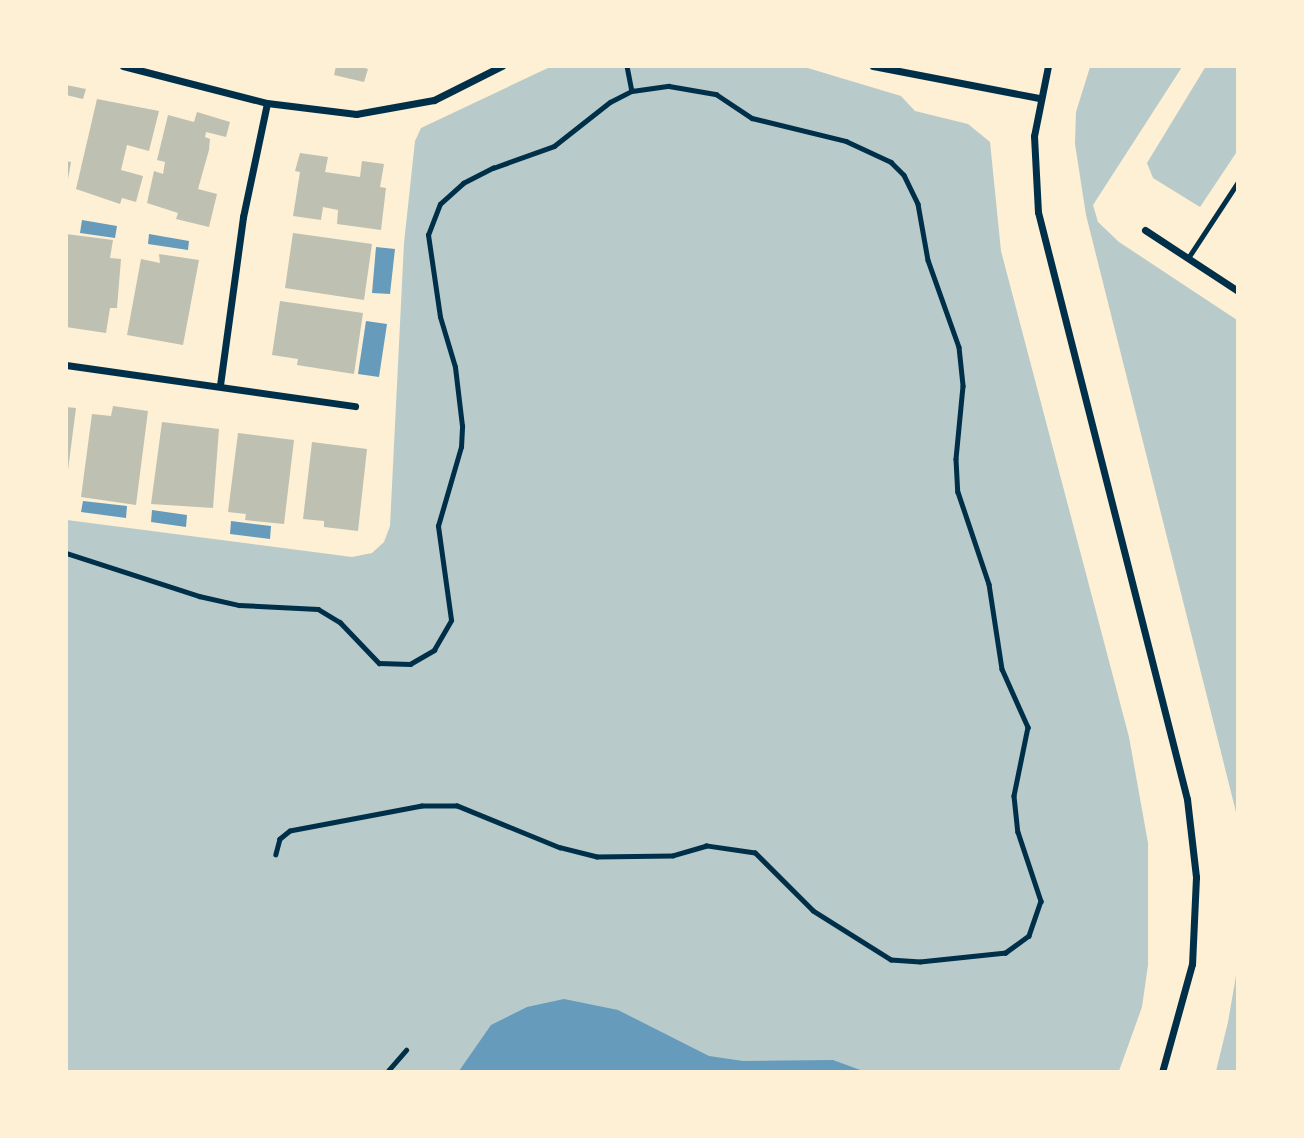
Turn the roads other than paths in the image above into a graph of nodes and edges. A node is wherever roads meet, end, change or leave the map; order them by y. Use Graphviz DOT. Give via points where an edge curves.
graph roads {
  1 [pos="123,66"];
  2 [pos="502,66"];
  3 [pos="873,66"];
  4 [pos="1048,66"];
  5 [pos="1040,98"];
  6 [pos="267,103"];
  7 [pos="1237,182"];
  8 [pos="1144,230"];
  9 [pos="1188,259"];
  10 [pos="1237,291"];
  11 [pos="66,365"];
  12 [pos="220,385"];
  13 [pos="355,406"];
  14 [pos="1162,1072"];
  1 -- 6 [label="street"];
  2 -- 6 [label="street" via="434,100 383,113 330,114"];
  3 -- 5 [label="street"];
  4 -- 5 [label="street"];
  5 -- 14 [label="street" via="1034,136 1038,212 1187,799 1196,877 1192,964"];
  6 -- 12 [label="street" via="243,217"];
  7 -- 9 [label="lane"];
  8 -- 9 [label="street"];
  9 -- 10 [label="street"];
  11 -- 12 [label="street"];
  12 -- 13 [label="street"];
}
